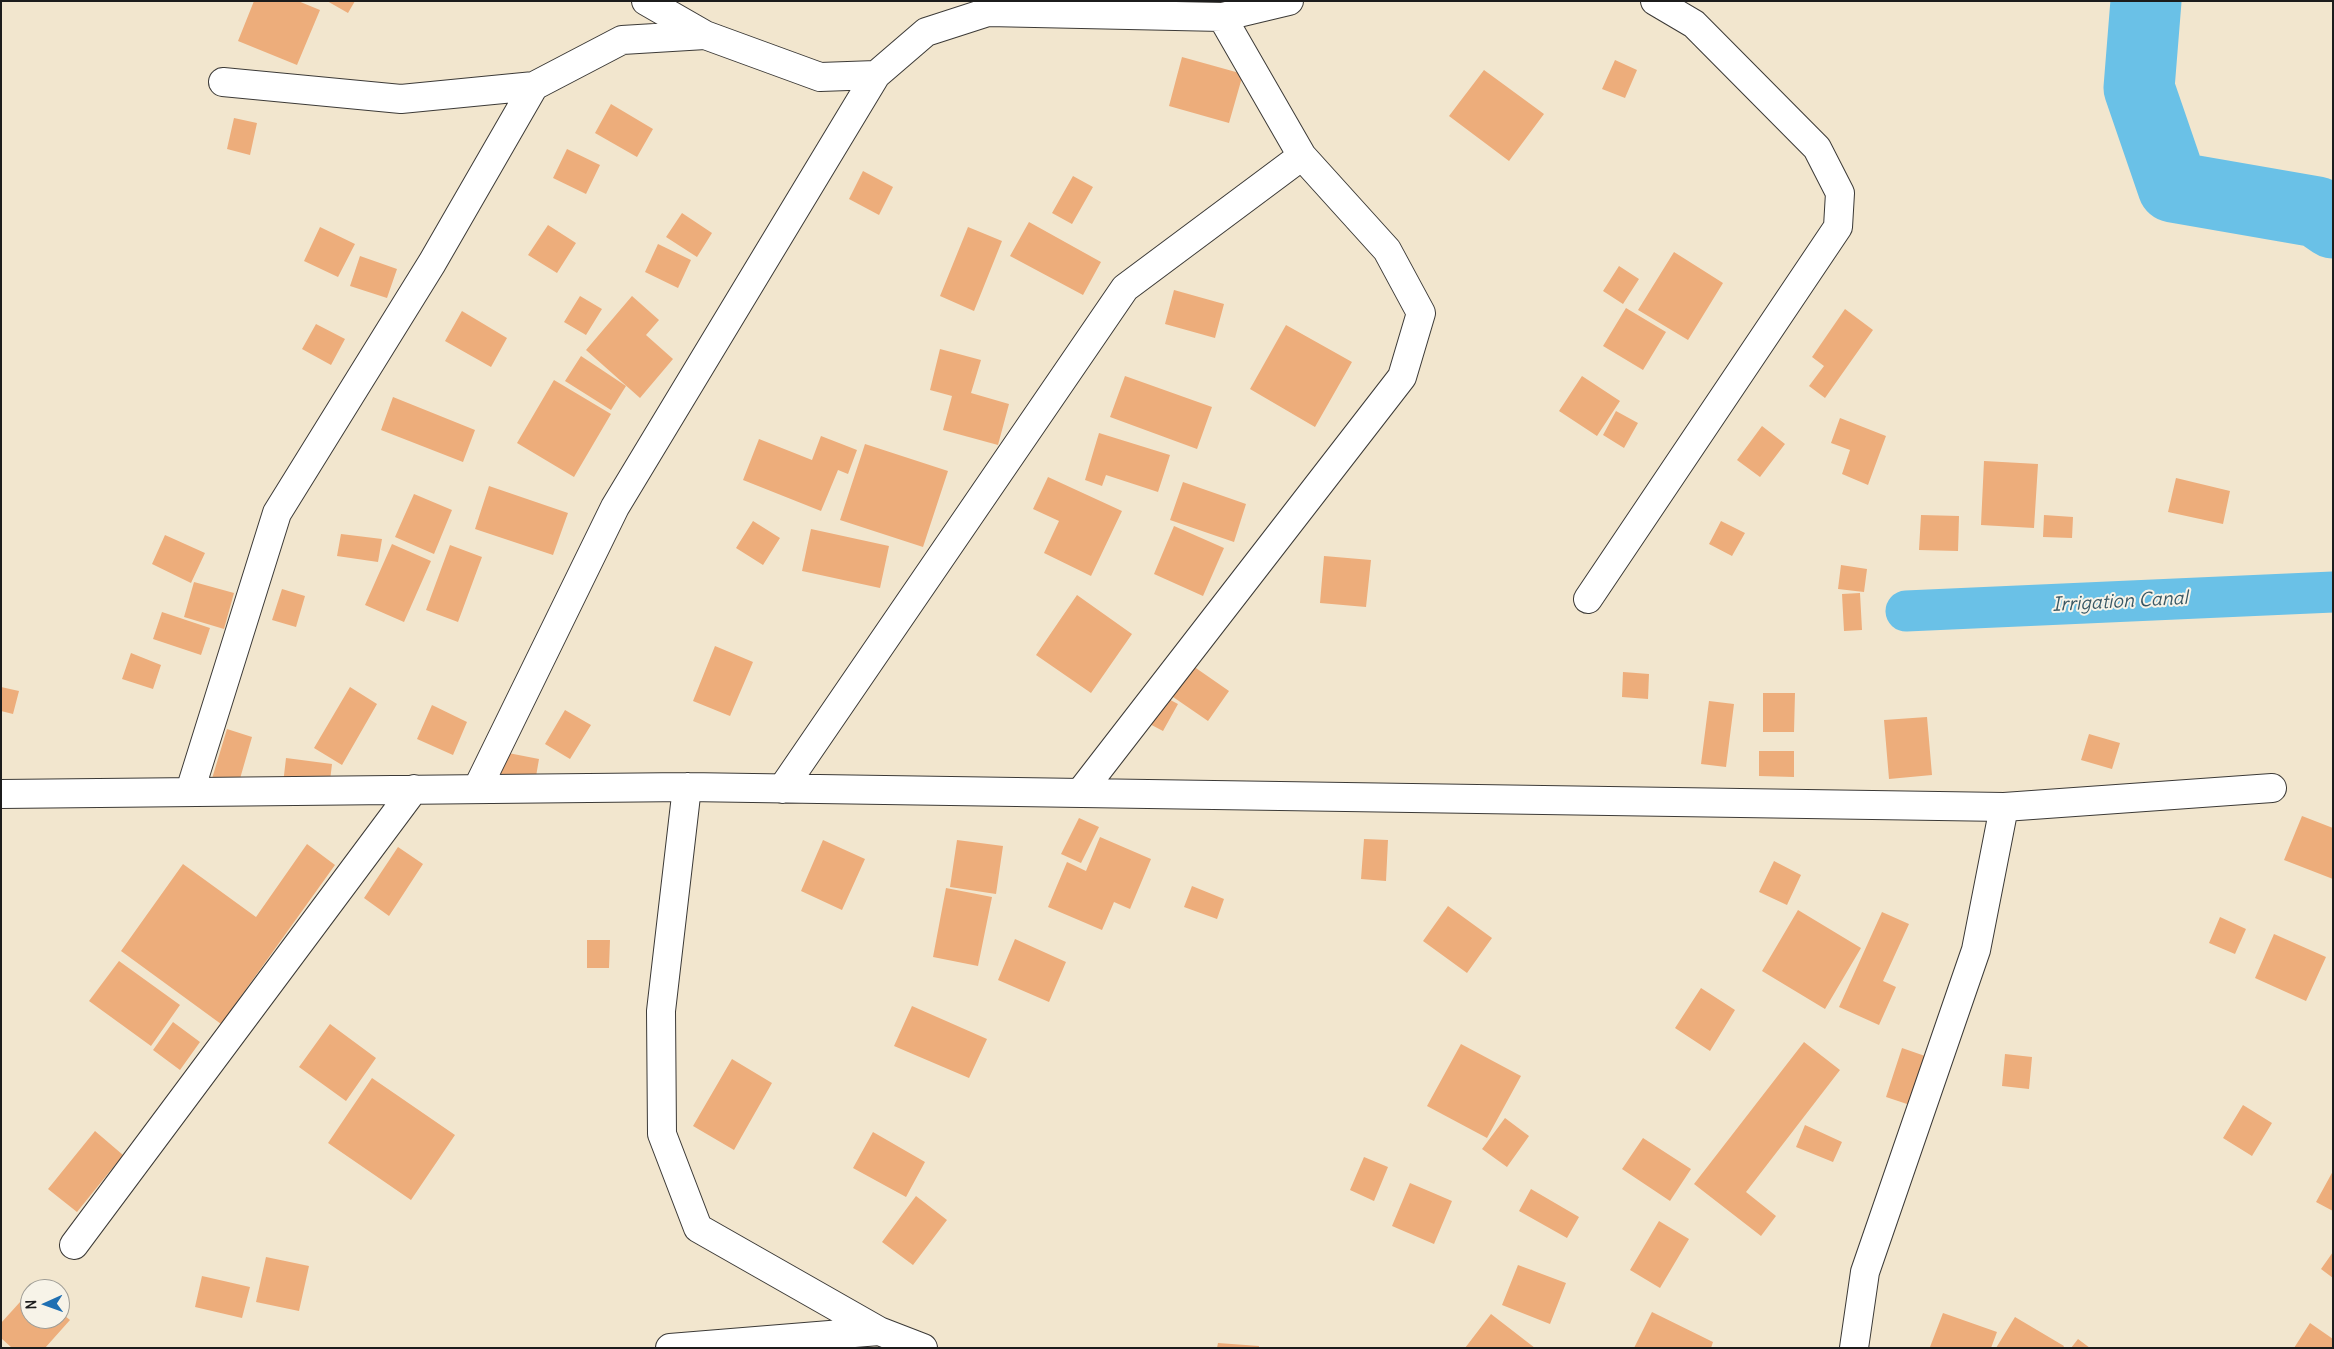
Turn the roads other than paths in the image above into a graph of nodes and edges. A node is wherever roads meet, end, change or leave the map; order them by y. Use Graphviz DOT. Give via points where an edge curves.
graph roads {
  1 [pos="646,1"];
  2 [pos="1289,1"];
  3 [pos="1654,1"];
  4 [pos="1222,17"];
  5 [pos="705,36"];
  6 [pos="876,75"];
  7 [pos="223,82"];
  8 [pos="534,86"];
  9 [pos="1302,156"];
  10 [pos="1588,599"];
  11 [pos="687,788"];
  12 [pos="2272,788"];
  13 [pos="414,789"];
  14 [pos="478,789"];
  15 [pos="782,789"];
  16 [pos="190,791"];
  17 [pos="1080,793"];
  18 [pos="1,794"];
  19 [pos="2004,807"];
  20 [pos="74,1245"];
  21 [pos="879,1331"];
  22 [pos="670,1348"];
  23 [pos="922,1348"];
  24 [pos="1854,1348"];
  1 -- 5 [label="street"];
  2 -- 4 [label="street"];
  3 -- 10 [label="street" via="1694,24 1817,148 1840,193 1838,227"];
  4 -- 6 [label="street" via="988,12 926,32"];
  4 -- 9 [label="street"];
  5 -- 6 [label="street" via="820,77"];
  5 -- 8 [label="street" via="622,40"];
  6 -- 14 [label="street" via="616,507"];
  7 -- 8 [label="street" via="401,99"];
  8 -- 16 [label="street" via="432,263 277,513"];
  9 -- 15 [label="street" via="1125,288"];
  9 -- 17 [label="street" via="1388,250 1421,313 1402,377"];
  11 -- 14 [label="street"];
  11 -- 15 [label="street"];
  11 -- 21 [label="street" via="661,1011 662,1134 698,1228"];
  12 -- 19 [label="street"];
  13 -- 14 [label="street"];
  13 -- 16 [label="street"];
  13 -- 20 [label="street"];
  15 -- 17 [label="street"];
  16 -- 18 [label="street"];
  17 -- 19 [label="street"];
  19 -- 24 [label="street" via="1976,950 1866,1272"];
  21 -- 22 [label="street"];
  21 -- 23 [label="street"];
}
